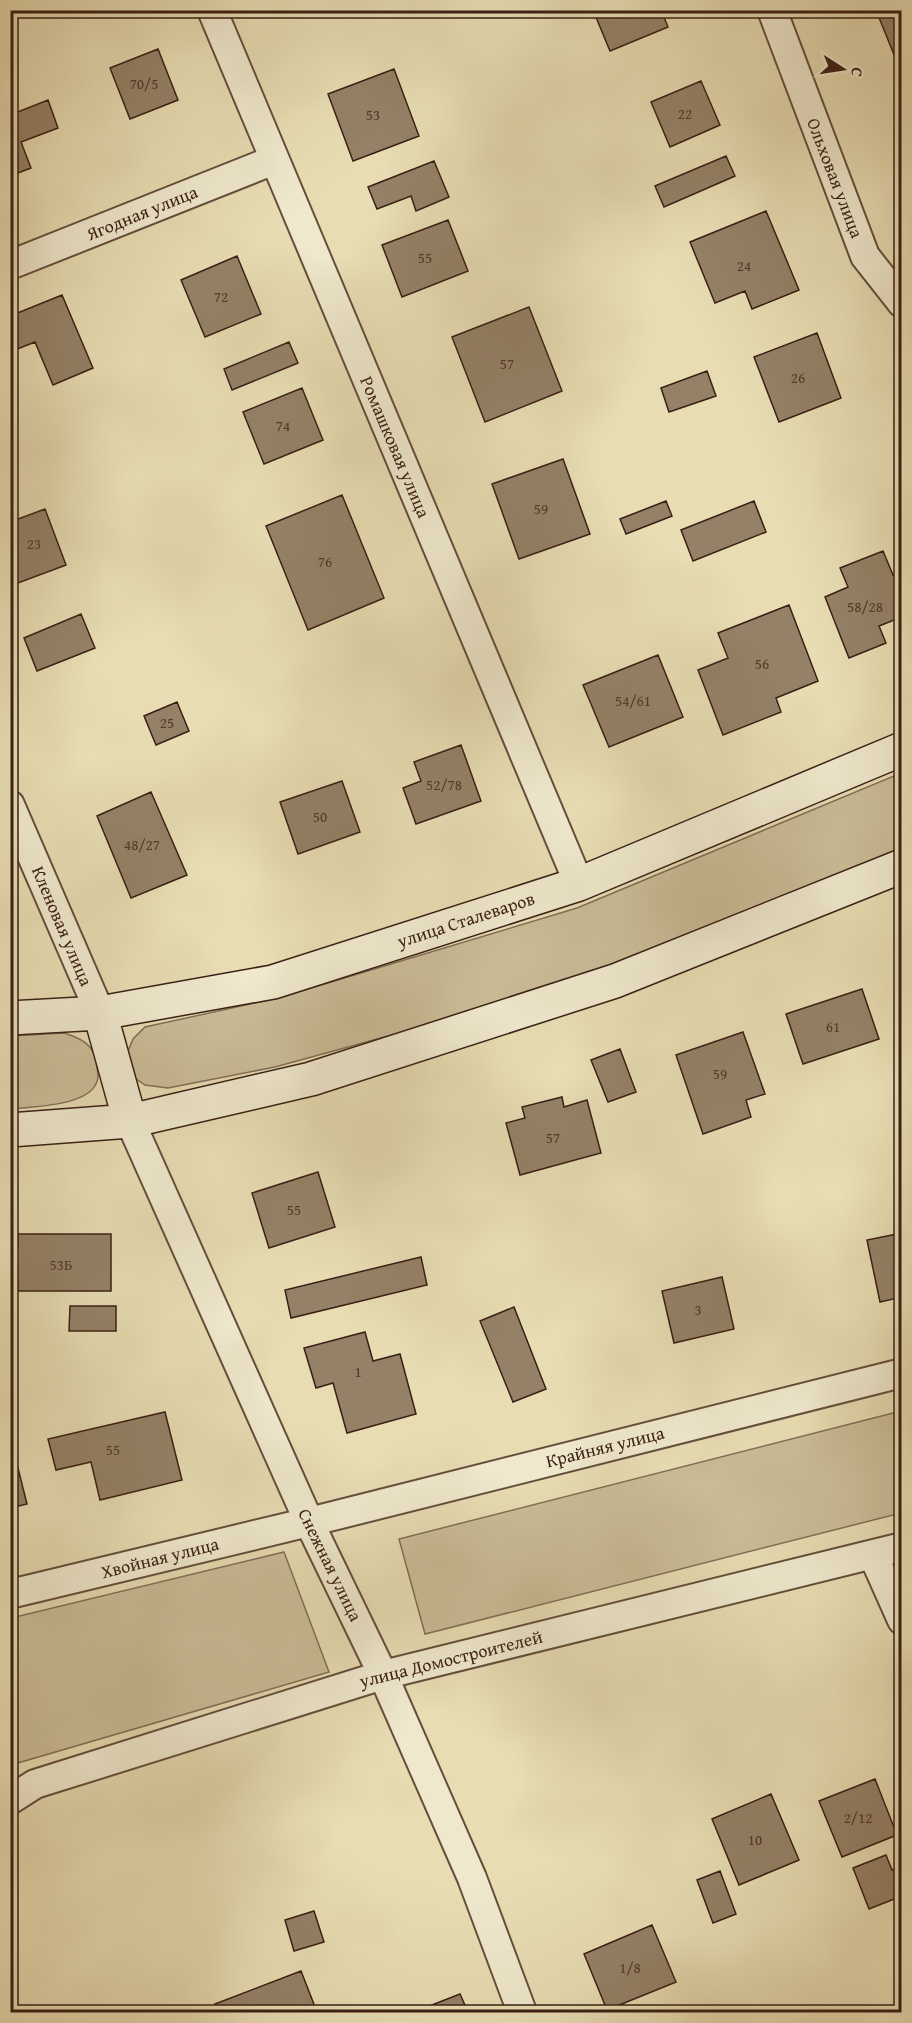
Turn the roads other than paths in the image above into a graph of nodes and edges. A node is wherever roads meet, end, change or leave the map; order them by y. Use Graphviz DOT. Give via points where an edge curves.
graph roads {
  1 [pos="212,10"];
  2 [pos="772,10"];
  3 [pos="274,160"];
  4 [pos="10,265"];
  5 [pos="902,303"];
  6 [pos="902,749"];
  7 [pos="10,805"];
  8 [pos="902,867"];
  9 [pos="579,884"];
  10 [pos="99,1013"];
  11 [pos="10,1018"];
  12 [pos="130,1121"];
  13 [pos="10,1130"];
  14 [pos="902,1372"];
  15 [pos="309,1522"];
  16 [pos="902,1547"];
  17 [pos="873,1555"];
  18 [pos="10,1594"];
  19 [pos="902,1620"];
  20 [pos="383,1675"];
  21 [pos="10,1800"];
  22 [pos="522,2013"];
  1 -- 3 [label="street, Ромашковая улица"];
  2 -- 5 [label="street, Ольховая улица" via="865,256"];
  3 -- 4 [label="street, Ягодная улица"];
  3 -- 9 [label="street, Ромашковая улица"];
  6 -- 9 [label="main road, улица Сталеваров"];
  7 -- 10 [label="street, Кленовая улица"];
  8 -- 12 [label="main road" via="615,981 311,1080"];
  9 -- 10 [label="main road, улица Сталеваров" via="273,982"];
  10 -- 11 [label="main road, улица Сталеваров"];
  10 -- 12 [label="main road"];
  12 -- 13 [label="main road"];
  12 -- 15 [label="street, Снежная улица"];
  14 -- 15 [label="street, Крайняя улица"];
  15 -- 18 [label="street, Хвойная улица"];
  15 -- 20 [label="street, Снежная улица"];
  16 -- 17 [label="street, улица Домостроителей"];
  17 -- 19 [label="street"];
  17 -- 20 [label="street, улица Домостроителей"];
  20 -- 21 [label="street, улица Домостроителей" via="35,1784"];
  20 -- 22 [label="street, Снежная улица" via="472,1878"];
}
